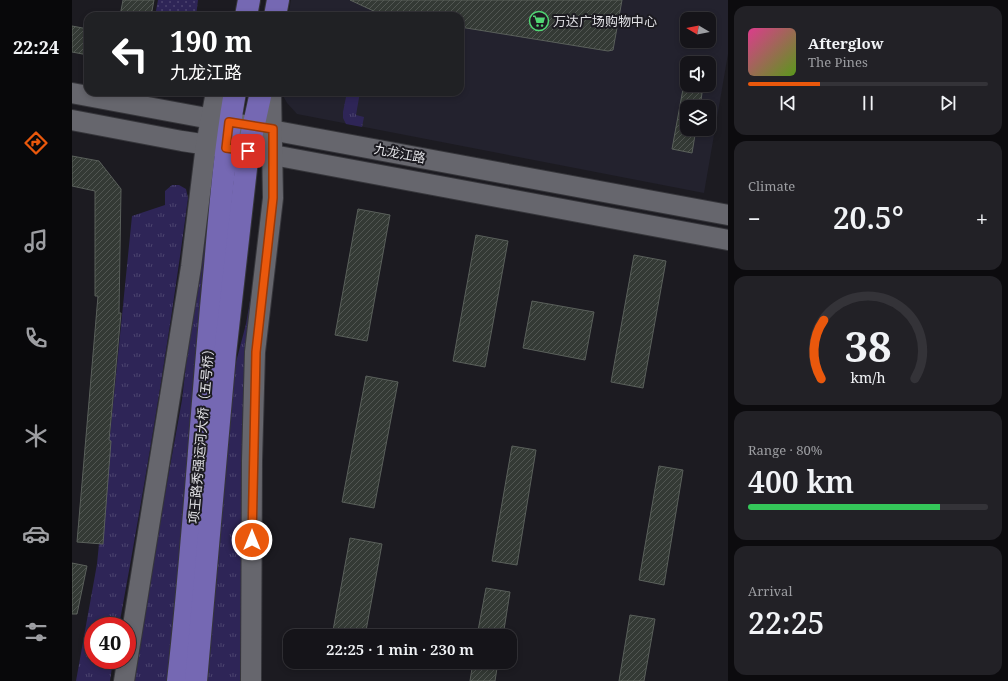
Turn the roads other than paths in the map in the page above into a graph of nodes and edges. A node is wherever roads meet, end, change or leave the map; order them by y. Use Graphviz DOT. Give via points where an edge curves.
graph roads {
  1 [pos="249,0"];
  2 [pos="278,0"];
  3 [pos="247,12"];
  4 [pos="276,12"];
  5 [pos="72,93"];
  6 [pos="84,95"];
  7 [pos="88,96"];
  8 [pos="217,96"];
  9 [pos="233,96"];
  10 [pos="261,96"];
  11 [pos="270,96"];
  12 [pos="72,120"];
  13 [pos="220,121"];
  14 [pos="263,128"];
  15 [pos="216,147"];
  16 [pos="248,151"];
  17 [pos="273,155"];
  18 [pos="728,215"];
  19 [pos="728,240"];
  20 [pos="124,681"];
  21 [pos="178,681"];
  22 [pos="196,681"];
  23 [pos="251,681"];
  1 -- 3 [label="main road"];
  2 -- 4 [label="main road"];
  5 -- 6 [label="street, 九龙江路"];
  7 -- 13 [label="street, 九龙江路"];
  8 -- 13 [label="street"];
  9 -- 13 [label="main road, 项王路秀强运河大桥（五号桥）"];
  10 -- 14 [label="main road, 项王路秀强运河大桥（五号桥）"];
  11 -- 14 [label="street"];
  12 -- 15 [label="street, 九龙江路"];
  13 -- 14 [label="street, 九龙江路"];
  13 -- 15 [label="main road, 项王路秀强运河大桥（五号桥）"];
  14 -- 16 [label="main road, 项王路秀强运河大桥（五号桥）"];
  14 -- 17 [label="street"];
  14 -- 18 [label="street, 九龙江路"];
  15 -- 16 [label="street, 九龙江路"];
  15 -- 20 [label="street" via="190,274"];
  15 -- 21 [label="main road, 项王路秀强运河大桥（五号桥）" via="223,185 188,598"];
  16 -- 17 [label="street, 九龙江路"];
  16 -- 22 [label="main road, 项王路秀强运河大桥（五号桥）" via="225,354"];
  17 -- 19 [label="street, 九龙江路"];
  17 -- 23 [label="street" via="273,198 256,352 252,461"];
}
